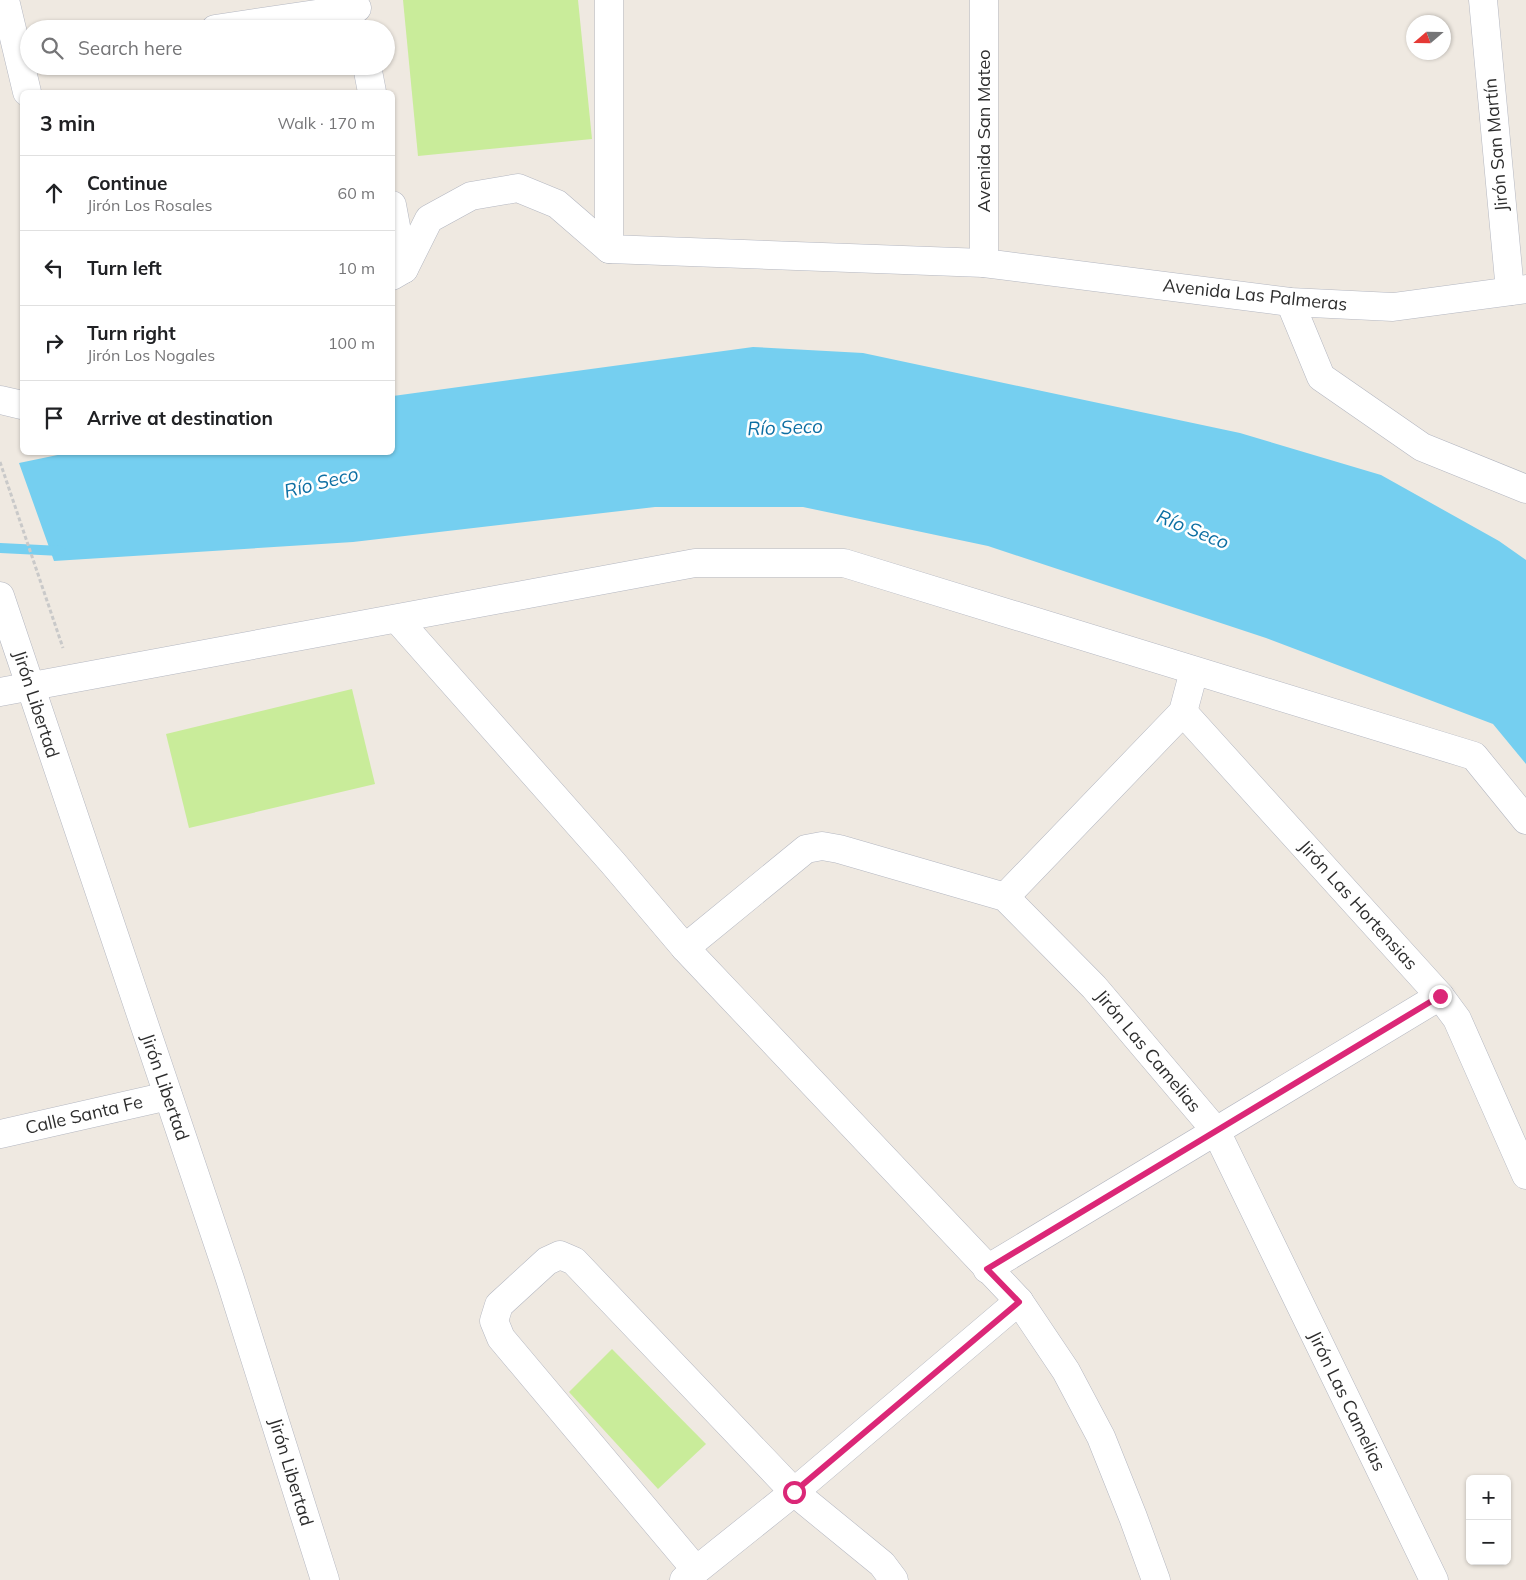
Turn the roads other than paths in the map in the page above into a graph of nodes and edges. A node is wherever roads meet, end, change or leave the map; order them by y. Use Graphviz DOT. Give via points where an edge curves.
graph roads {
  1 [pos="5,0"];
  2 [pos="609,0"];
  3 [pos="984,0"];
  4 [pos="1483,0"];
  5 [pos="358,12"];
  6 [pos="291,20"];
  7 [pos="20,45"];
  8 [pos="26,75"];
  9 [pos="369,75"];
  10 [pos="27,90"];
  11 [pos="372,90"];
  12 [pos="395,239"];
  13 [pos="609,248"];
  14 [pos="984,263"];
  15 [pos="398,273"];
  16 [pos="1518,290"];
  17 [pos="1290,302"];
  18 [pos="0,400"];
  19 [pos="20,405"];
  20 [pos="1526,489"];
  21 [pos="1,600"];
  22 [pos="397,619"];
  23 [pos="1194,670"];
  24 [pos="30,686"];
  25 [pos="0,692"];
  26 [pos="1183,712"];
  27 [pos="1526,820"];
  28 [pos="1006,896"];
  29 [pos="685,948"];
  30 [pos="1440,996"];
  31 [pos="168,1096"];
  32 [pos="1216,1132"];
  33 [pos="0,1134"];
  34 [pos="1526,1175"];
  35 [pos="987,1269"];
  36 [pos="1019,1302"];
  37 [pos="794,1492"];
  38 [pos="690,1575"];
  39 [pos="325,1580"];
  40 [pos="894,1580"];
  41 [pos="1156,1580"];
  42 [pos="1434,1580"];
  1 -- 7 [label="street"];
  2 -- 13 [label="street"];
  3 -- 14 [label="street, Avenida San Mateo"];
  4 -- 16 [label="street, Jirón San Martín"];
  5 -- 6 [label="street"];
  8 -- 10 [label="street"];
  9 -- 11 [label="street"];
  12 -- 15 [label="street"];
  13 -- 14 [label="street, Avenida Las Palmeras"];
  13 -- 15 [label="street" via="557,204 518,188 471,196 428,219"];
  14 -- 17 [label="street, Avenida Las Palmeras"];
  16 -- 17 [label="street, Avenida Las Palmeras" via="1394,306"];
  17 -- 20 [label="street" via="1321,377 1422,447"];
  18 -- 19 [label="street"];
  21 -- 24 [label="street, Jirón Libertad"];
  22 -- 23 [label="street" via="695,563 844,563"];
  22 -- 24 [label="street"];
  22 -- 29 [label="street"];
  23 -- 26 [label="street"];
  23 -- 27 [label="street" via="1474,756"];
  24 -- 25 [label="street"];
  24 -- 31 [label="street, Jirón Libertad"];
  26 -- 28 [label="street"];
  26 -- 30 [label="street, Jirón Las Hortensias"];
  28 -- 29 [label="street" via="822,846 806,849"];
  28 -- 32 [label="street, Jirón Las Camelias" via="1094,987"];
  29 -- 35 [label="street"];
  30 -- 32 [label="street"];
  30 -- 34 [label="street, Jirón Las Hortensias" via="1457,1020"];
  31 -- 33 [label="street, Calle Santa Fe"];
  31 -- 39 [label="street, Jirón Libertad" via="230,1279"];
  32 -- 35 [label="street"];
  32 -- 42 [label="street, Jirón Las Camelias"];
  35 -- 36 [label="street"];
  36 -- 37 [label="street"];
  36 -- 41 [label="street" via="1066,1371 1101,1437"];
  37 -- 38 [label="street"];
  37 -- 38 [label="street" via="574,1261 560,1255 547,1262 499,1305 494,1321 502,1338"];
  37 -- 40 [label="street" via="882,1564"];
}
